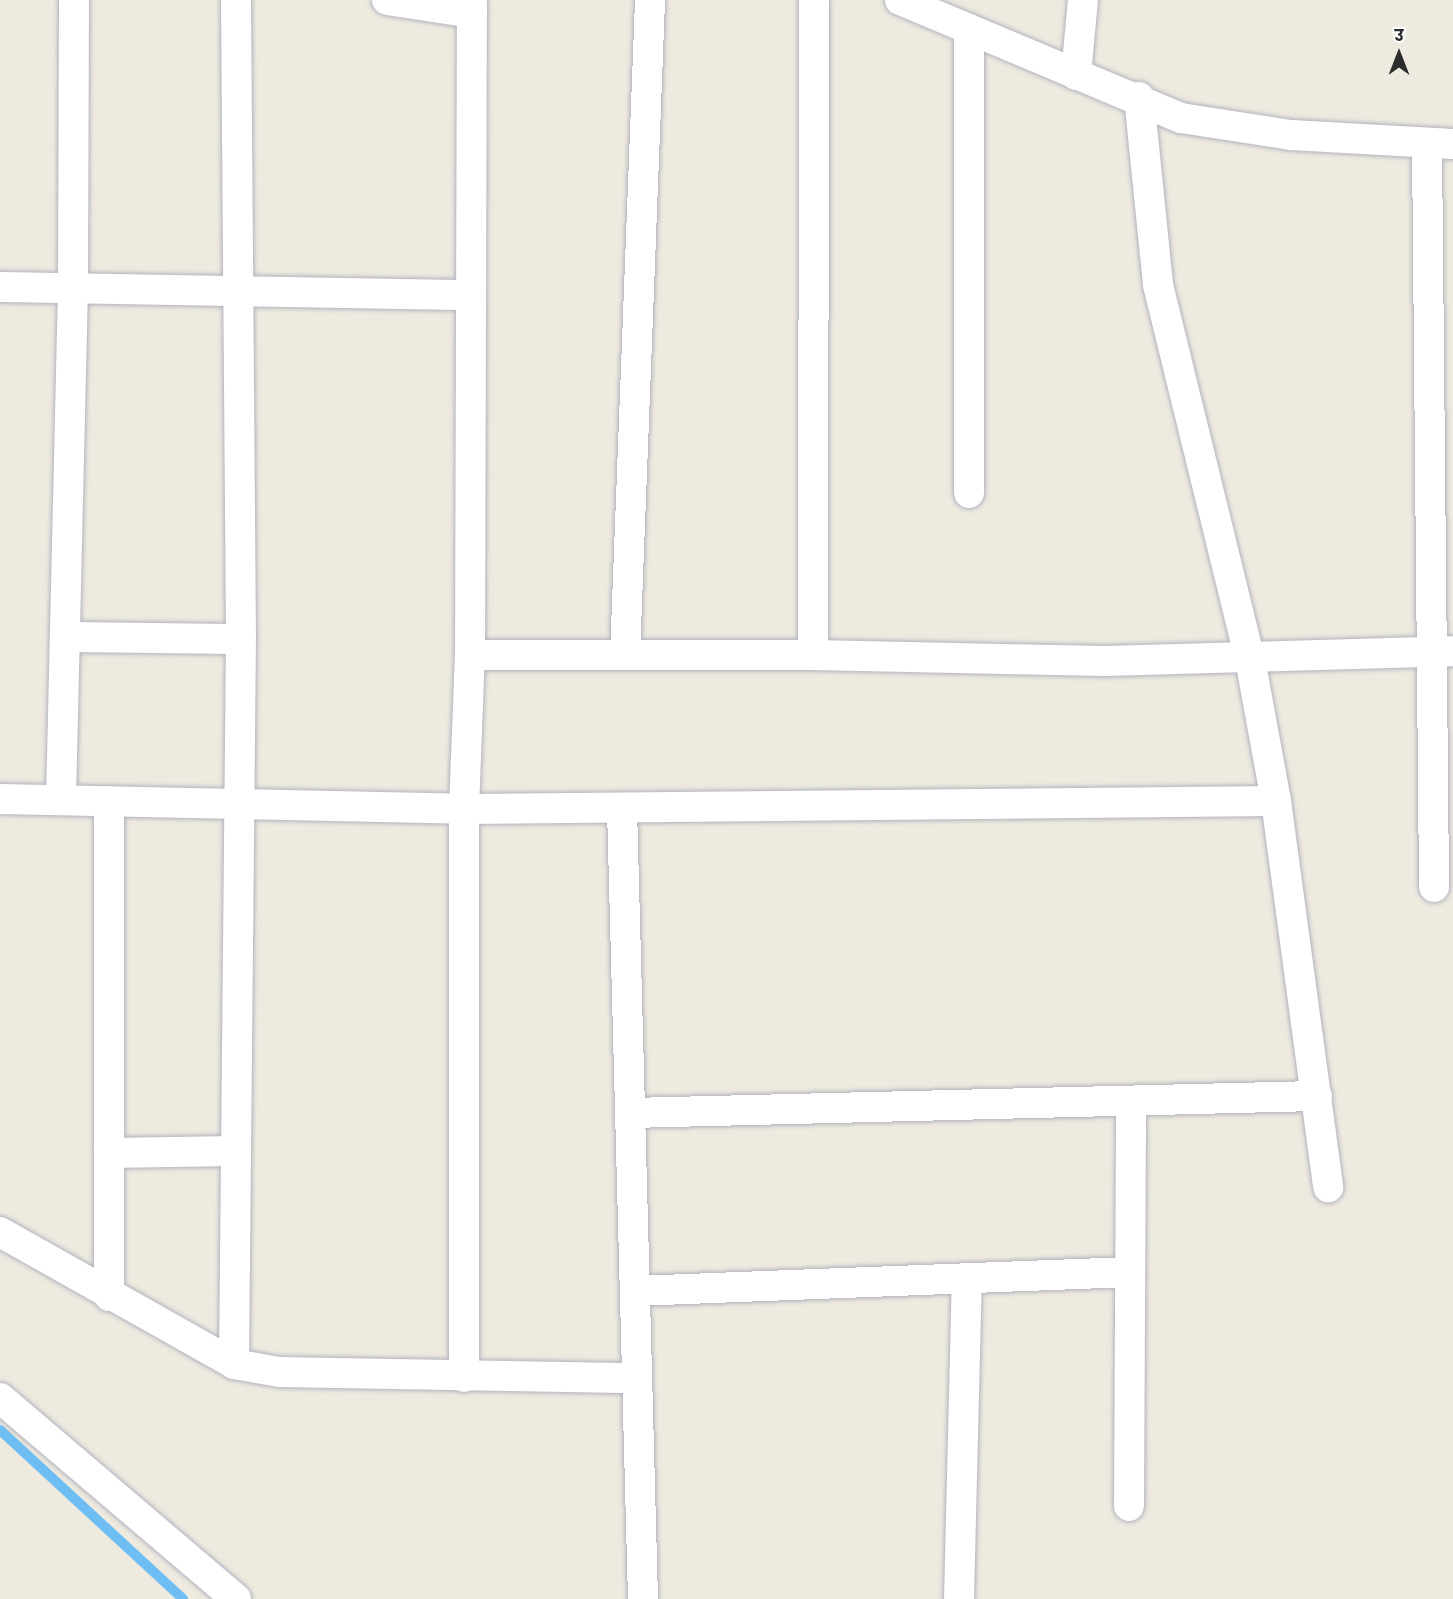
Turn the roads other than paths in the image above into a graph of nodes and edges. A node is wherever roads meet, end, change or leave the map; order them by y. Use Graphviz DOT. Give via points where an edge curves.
graph roads {
  1 [pos="74,0"];
  2 [pos="236,0"];
  3 [pos="387,0"];
  4 [pos="650,0"];
  5 [pos="814,0"];
  6 [pos="900,0"];
  7 [pos="1083,0"];
  8 [pos="472,6"];
  9 [pos="969,29"];
  10 [pos="1077,75"];
  11 [pos="1139,97"];
  12 [pos="1440,144"];
  13 [pos="0,286"];
  14 [pos="73,288"];
  15 [pos="241,290"];
  16 [pos="471,295"];
  17 [pos="969,493"];
  18 [pos="65,637"];
  19 [pos="241,639"];
  20 [pos="1443,652"];
  21 [pos="470,655"];
  22 [pos="625,655"];
  23 [pos="813,655"];
  24 [pos="1250,659"];
  25 [pos="0,799"];
  26 [pos="62,800"];
  27 [pos="109,801"];
  28 [pos="1276,801"];
  29 [pos="238,804"];
  30 [pos="464,808"];
  31 [pos="622,808"];
  32 [pos="1434,887"];
  33 [pos="1317,1096"];
  34 [pos="1131,1101"];
  35 [pos="630,1113"];
  36 [pos="235,1151"];
  37 [pos="109,1153"];
  38 [pos="1328,1188"];
  39 [pos="0,1232"];
  40 [pos="1127,1272"];
  41 [pos="967,1278"];
  42 [pos="635,1291"];
  43 [pos="109,1296"];
  44 [pos="234,1364"];
  45 [pos="464,1377"];
  46 [pos="637,1378"];
  47 [pos="0,1398"];
  48 [pos="1129,1506"];
  49 [pos="236,1599"];
  50 [pos="643,1599"];
  51 [pos="959,1599"];
  1 -- 14 [label="street"];
  2 -- 15 [label="street"];
  3 -- 8 [label="street"];
  4 -- 22 [label="street"];
  5 -- 23 [label="street"];
  6 -- 9 [label="street"];
  7 -- 10 [label="street"];
  8 -- 16 [label="street"];
  9 -- 10 [label="street"];
  9 -- 17 [label="street"];
  10 -- 11 [label="street"];
  11 -- 12 [label="street" via="1181,118 1229,128"];
  11 -- 24 [label="street" via="1158,285"];
  12 -- 20 [label="street"];
  13 -- 14 [label="street"];
  14 -- 15 [label="street"];
  14 -- 18 [label="street"];
  15 -- 16 [label="street"];
  15 -- 19 [label="street"];
  16 -- 21 [label="street"];
  18 -- 19 [label="street"];
  18 -- 26 [label="street"];
  19 -- 29 [label="street"];
  20 -- 24 [label="street"];
  20 -- 32 [label="street"];
  21 -- 22 [label="street"];
  21 -- 30 [label="street"];
  22 -- 23 [label="street"];
  23 -- 24 [label="street" via="1105,661"];
  24 -- 28 [label="street"];
  25 -- 26 [label="street"];
  26 -- 27 [label="street"];
  27 -- 29 [label="street"];
  27 -- 37 [label="street"];
  28 -- 31 [label="street"];
  28 -- 33 [label="street"];
  29 -- 30 [label="street"];
  29 -- 36 [label="street"];
  30 -- 31 [label="street"];
  30 -- 45 [label="street"];
  31 -- 35 [label="street"];
  33 -- 34 [label="street"];
  33 -- 38 [label="street"];
  34 -- 35 [label="street"];
  34 -- 40 [label="street"];
  35 -- 42 [label="street"];
  36 -- 37 [label="street"];
  36 -- 44 [label="street"];
  37 -- 43 [label="street"];
  39 -- 43 [label="street"];
  40 -- 41 [label="street"];
  40 -- 48 [label="street"];
  41 -- 42 [label="street"];
  41 -- 51 [label="street"];
  42 -- 46 [label="street"];
  43 -- 44 [label="street"];
  44 -- 45 [label="street" via="279,1372"];
  45 -- 46 [label="street"];
  46 -- 50 [label="street"];
  47 -- 49 [label="street"];
}
